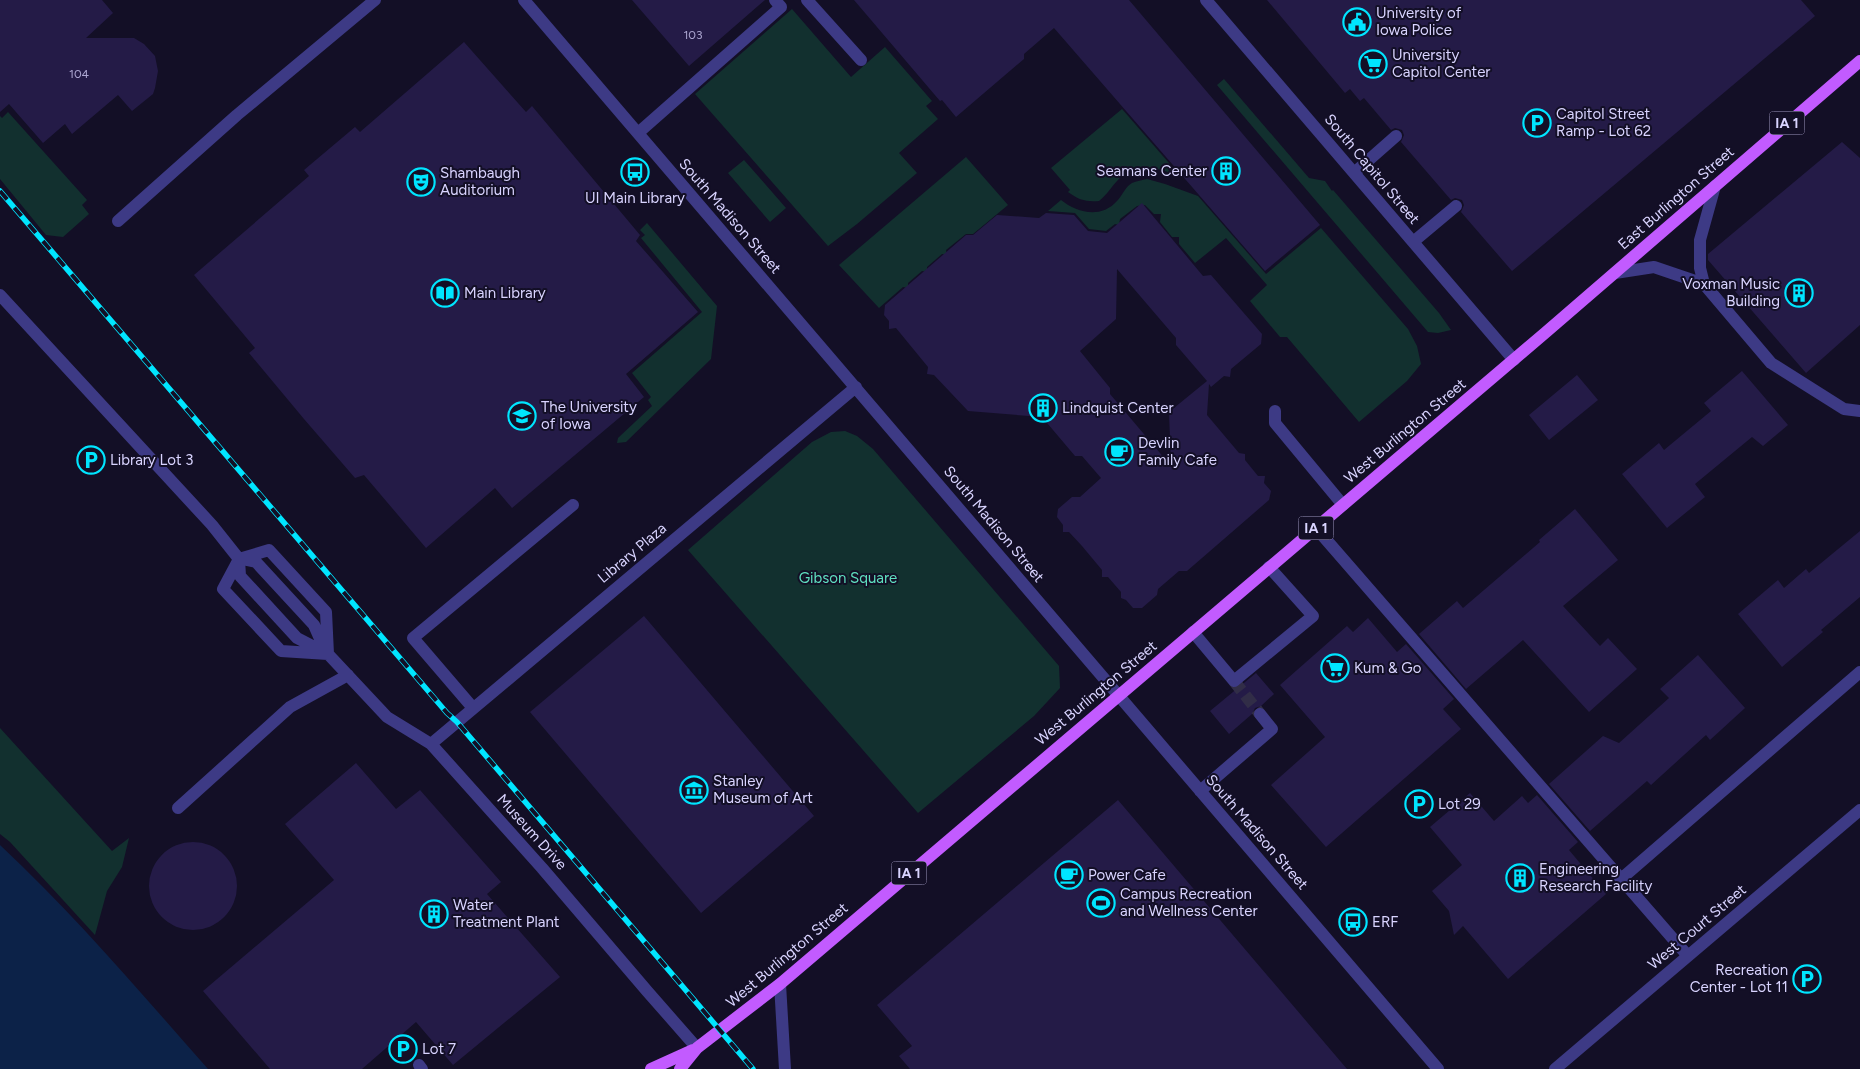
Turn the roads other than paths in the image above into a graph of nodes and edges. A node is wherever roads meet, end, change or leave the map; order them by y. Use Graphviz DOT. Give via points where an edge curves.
graph roads {
  1 [pos="375,0"];
  2 [pos="524,0"];
  3 [pos="807,0"];
  4 [pos="1206,0"];
  5 [pos="782,2"];
  6 [pos="861,60"];
  7 [pos="1860,61"];
  8 [pos="638,133"];
  9 [pos="1396,136"];
  10 [pos="1354,173"];
  11 [pos="1715,186"];
  12 [pos="1456,206"];
  13 [pos="118,221"];
  14 [pos="1413,242"];
  15 [pos="1614,273"];
  16 [pos="1704,284"];
  17 [pos="0,295"];
  18 [pos="1514,360"];
  19 [pos="856,387"];
  20 [pos="1275,411"];
  21 [pos="1860,411"];
  22 [pos="573,505"];
  23 [pos="1343,505"];
  24 [pos="1316,528"];
  25 [pos="239,559"];
  26 [pos="1269,567"];
  27 [pos="1193,632"];
  28 [pos="328,654"];
  29 [pos="1860,672"];
  30 [pos="348,675"];
  31 [pos="1118,695"];
  32 [pos="473,708"];
  33 [pos="1260,714"];
  34 [pos="430,744"];
  35 [pos="1200,791"];
  36 [pos="178,808"];
  37 [pos="1860,810"];
  38 [pos="1621,879"];
  39 [pos="1688,956"];
  40 [pos="780,984"];
  41 [pos="697,1048"];
  42 [pos="651,1069"];
  43 [pos="680,1069"];
  44 [pos="785,1069"];
  45 [pos="1438,1069"];
  46 [pos="1555,1069"];
  1 -- 13 [label="street" via="237,115"];
  2 -- 8 [label="street, South Madison Street"];
  3 -- 6 [label="street"];
  4 -- 10 [label="street, South Capitol Street"];
  5 -- 8 [label="street"];
  7 -- 11 [label="main road, East Burlington Street / IA 1"];
  8 -- 19 [label="street, South Madison Street"];
  9 -- 10 [label="street"];
  10 -- 14 [label="street, South Capitol Street"];
  11 -- 15 [label="main road, East Burlington Street / IA 1"];
  11 -- 16 [label="street" via="1700,240 1700,268"];
  12 -- 14 [label="street"];
  14 -- 18 [label="street, South Capitol Street"];
  15 -- 16 [label="street" via="1654,267"];
  15 -- 18 [label="main road, East Burlington Street / IA 1"];
  16 -- 21 [label="street" via="1770,363 1844,409"];
  17 -- 25 [label="street" via="212,524"];
  18 -- 23 [label="main road, West Burlington Street / IA 1"];
  19 -- 31 [label="street, South Madison Street"];
  19 -- 32 [label="street, Library Plaza"];
  20 -- 23 [label="street" via="1275,423"];
  22 -- 32 [label="street" via="412,638"];
  23 -- 24 [label="main road, West Burlington Street / IA 1"];
  24 -- 26 [label="main road, West Burlington Street / IA 1"];
  24 -- 38 [label="street"];
  25 -- 28 [label="street" via="256,562 314,625"];
  25 -- 28 [label="street" via="240,576 297,638"];
  25 -- 28 [label="street" via="269,550 279,560 326,612"];
  25 -- 28 [label="street" via="224,589 281,651"];
  26 -- 27 [label="main road, West Burlington Street / IA 1"];
  26 -- 27 [label="street" via="1313,616 1234,681"];
  27 -- 31 [label="main road, West Burlington Street / IA 1"];
  28 -- 30 [label="street, Museum Drive"];
  29 -- 38 [label="street"];
  30 -- 34 [label="street, Museum Drive" via="387,717"];
  30 -- 36 [label="street" via="290,707"];
  31 -- 35 [label="street, South Madison Street"];
  31 -- 40 [label="main road, West Burlington Street / IA 1"];
  32 -- 34 [label="street, Library Plaza"];
  33 -- 35 [label="street" via="1272,729"];
  34 -- 41 [label="street, Museum Drive"];
  35 -- 45 [label="street, South Madison Street"];
  37 -- 39 [label="street, West Court Street"];
  38 -- 39 [label="street"];
  39 -- 46 [label="street, West Court Street"];
  40 -- 41 [label="main road, West Burlington Street / IA 1"];
  40 -- 44 [label="street"];
  41 -- 42 [label="main road, West Burlington Street / IA 1"];
  41 -- 43 [label="main road, West Burlington Street / IA 1"];
}
